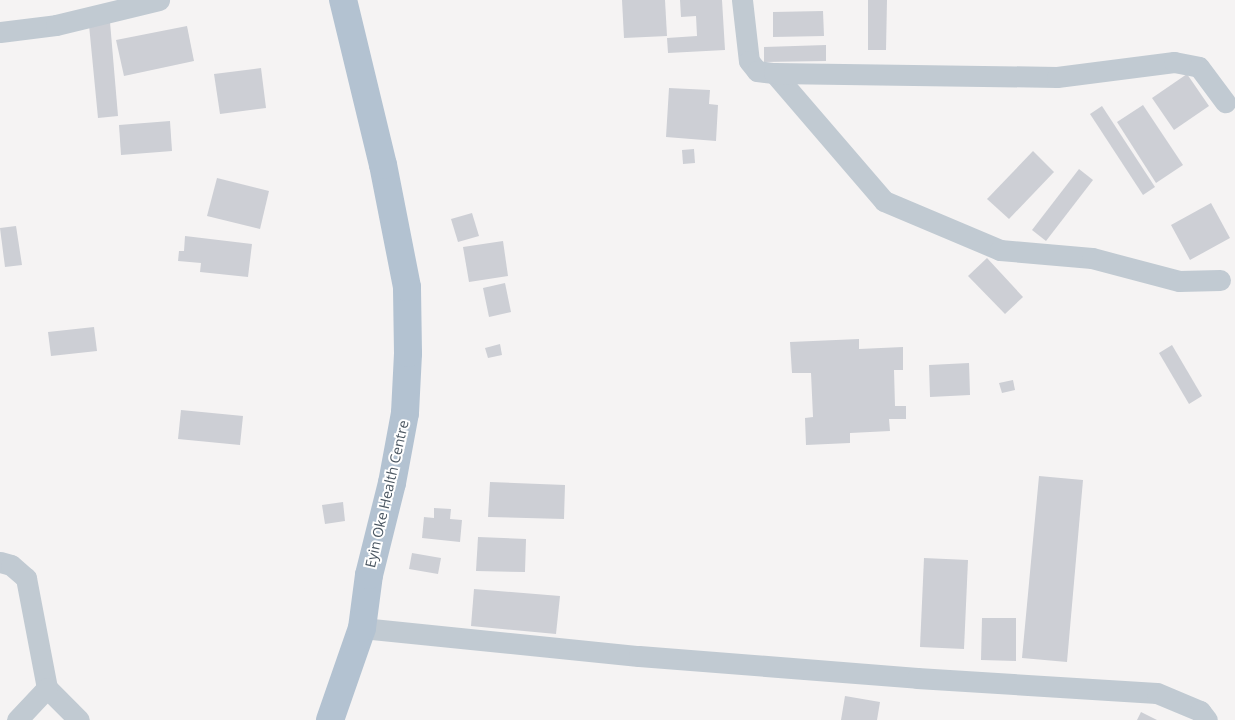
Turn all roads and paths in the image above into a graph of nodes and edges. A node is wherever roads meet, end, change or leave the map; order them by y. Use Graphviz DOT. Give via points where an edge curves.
graph roads {
  1 [pos="159,0"];
  2 [pos="343,0"];
  3 [pos="742,0"];
  4 [pos="0,32"];
  5 [pos="774,74"];
  6 [pos="1225,102"];
  7 [pos="1220,280"];
  8 [pos="0,562"];
  9 [pos="362,628"];
  10 [pos="47,688"];
  11 [pos="17,720"];
  12 [pos="79,720"];
  13 [pos="330,720"];
  14 [pos="1207,720"];
  1 -- 4 [label="street" via="56,25"];
  2 -- 9 [label="main road, Eyin Oke Health Centre" via="383,165 407,288 405,413 369,575"];
  3 -- 5 [label="street" via="749,62 757,72"];
  5 -- 6 [label="street" via="1057,77 1174,62 1199,67"];
  5 -- 7 [label="street" via="884,201 1000,250 1092,258 1179,281"];
  8 -- 10 [label="street" via="11,565 26,578"];
  9 -- 13 [label="main road, Eyin Oke Health Centre"];
  9 -- 14 [label="street" via="639,656 1157,693 1200,711"];
  10 -- 11 [label="street"];
  10 -- 12 [label="street"];
}
